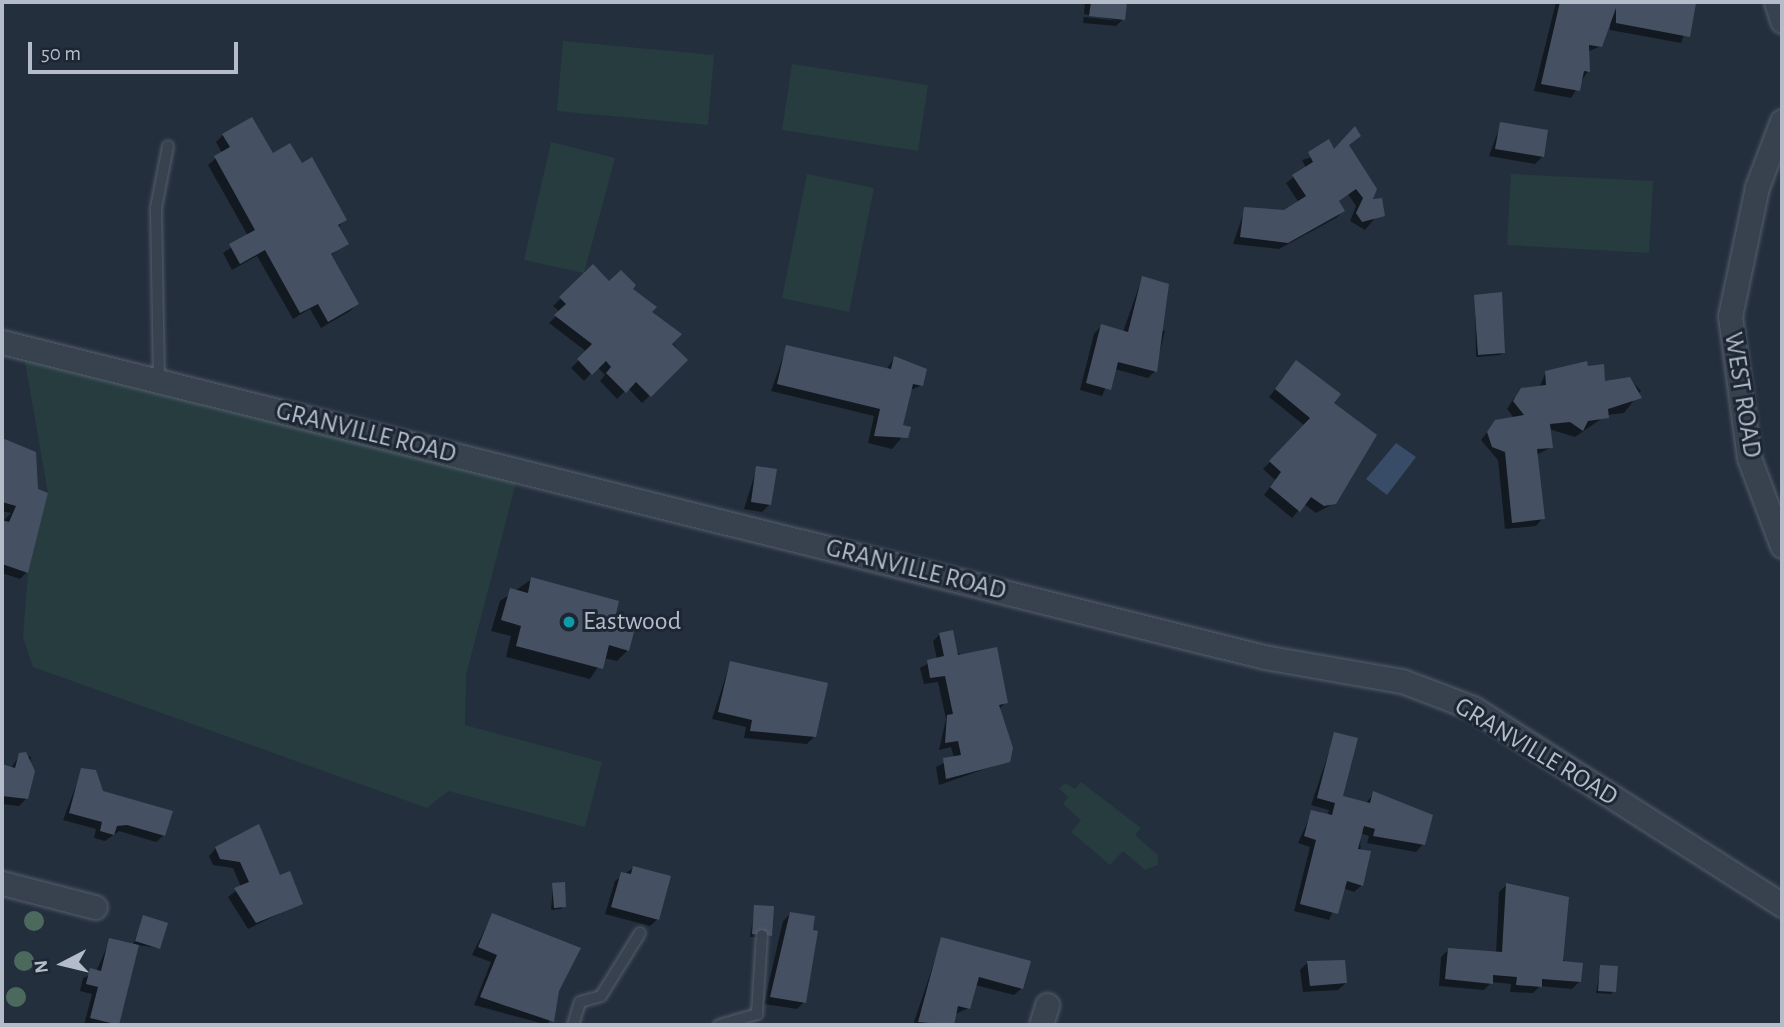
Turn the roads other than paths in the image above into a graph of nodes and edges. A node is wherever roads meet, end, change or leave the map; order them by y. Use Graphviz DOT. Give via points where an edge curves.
graph roads {
  1 [pos="1776,2"];
  2 [pos="1782,21"];
  3 [pos="1782,121"];
  4 [pos="168,146"];
  5 [pos="2,342"];
  6 [pos="159,381"];
  7 [pos="1782,546"];
  8 [pos="2,883"];
  9 [pos="1782,905"];
  10 [pos="95,907"];
  11 [pos="640,933"];
  12 [pos="762,935"];
  13 [pos="573,1025"];
  14 [pos="719,1025"];
  1 -- 2 [label="street"];
  3 -- 7 [label="street, WEST ROAD" via="1757,187 1730,316 1749,457"];
  4 -- 6 [label="lane" via="156,208"];
  5 -- 6 [label="street, GRANVILLE ROAD"];
  6 -- 9 [label="street, GRANVILLE ROAD" via="1264,657 1402,681 1473,708"];
  8 -- 10 [label="street"];
  11 -- 13 [label="lane" via="601,996 580,1002"];
  12 -- 14 [label="lane" via="757,1014"];
}
